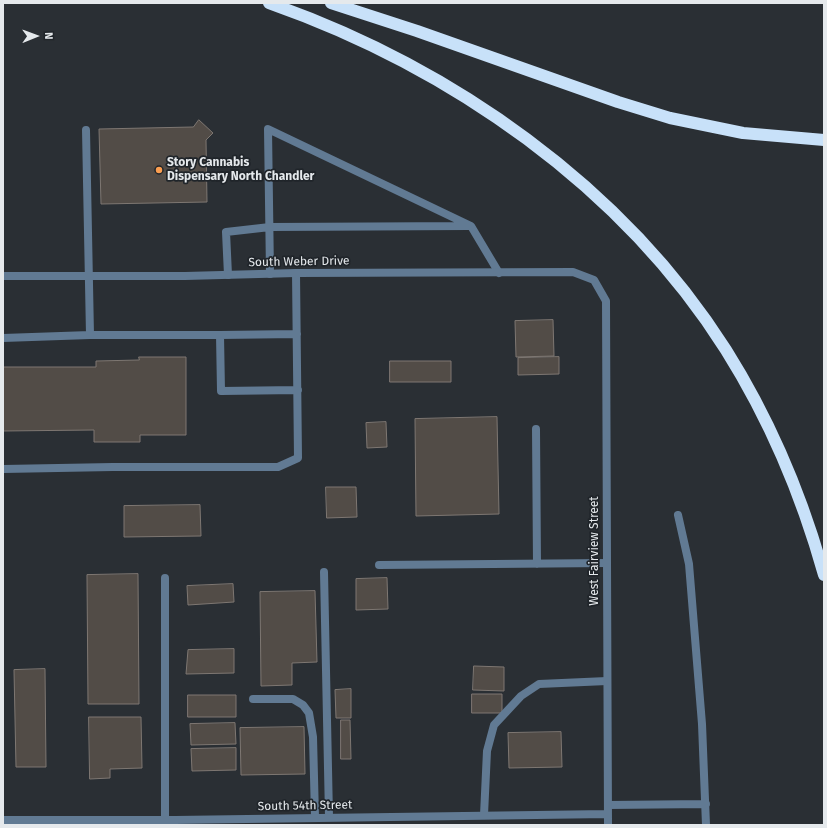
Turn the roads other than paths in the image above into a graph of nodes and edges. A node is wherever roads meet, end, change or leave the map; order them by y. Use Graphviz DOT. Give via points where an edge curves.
graph roads {
  1 [pos="269,3"];
  2 [pos="331,3"];
  3 [pos="86,130"];
  4 [pos="824,140"];
  5 [pos="471,226"];
  6 [pos="270,227"];
  7 [pos="296,273"];
  8 [pos="499,273"];
  9 [pos="270,274"];
  10 [pos="228,275"];
  11 [pos="3,276"];
  12 [pos="90,276"];
  13 [pos="594,280"];
  14 [pos="297,334"];
  15 [pos="90,335"];
  16 [pos="220,335"];
  17 [pos="3,338"];
  18 [pos="298,390"];
  19 [pos="536,429"];
  20 [pos="3,470"];
  21 [pos="678,515"];
  22 [pos="607,563"];
  23 [pos="537,564"];
  24 [pos="379,565"];
  25 [pos="324,572"];
  26 [pos="824,575"];
  27 [pos="165,578"];
  28 [pos="608,682"];
  29 [pos="253,699"];
  30 [pos="706,804"];
  31 [pos="608,805"];
  32 [pos="608,814"];
  33 [pos="484,816"];
  34 [pos="329,817"];
  35 [pos="315,818"];
  36 [pos="3,820"];
  37 [pos="165,820"];
  38 [pos="608,825"];
  39 [pos="706,825"];
  1 -- 26 [label="highway" via="369,45 460,94 547,154 583,183 632,230 691,301 744,379 790,474"];
  2 -- 4 [label="highway" via="664,116 743,133"];
  3 -- 12 [label="street"];
  5 -- 6 [label="street"];
  5 -- 6 [label="street" via="268,129"];
  5 -- 8 [label="street"];
  6 -- 9 [label="street"];
  6 -- 10 [label="street" via="226,232"];
  7 -- 8 [label="street, South Weber Drive"];
  7 -- 9 [label="street, South Weber Drive"];
  7 -- 14 [label="street"];
  8 -- 13 [label="street, South Weber Drive" via="573,272"];
  9 -- 10 [label="street, South Weber Drive"];
  10 -- 12 [label="street, South Weber Drive"];
  11 -- 12 [label="street, South Weber Drive"];
  12 -- 15 [label="street"];
  13 -- 22 [label="street, West Fairview Street" via="606,301"];
  14 -- 16 [label="street"];
  14 -- 18 [label="street"];
  15 -- 16 [label="street"];
  15 -- 17 [label="street"];
  16 -- 18 [label="street" via="221,391"];
  18 -- 20 [label="street" via="298,458 278,467"];
  19 -- 23 [label="street"];
  21 -- 30 [label="street" via="688,564"];
  22 -- 23 [label="street"];
  22 -- 28 [label="street, West Fairview Street"];
  23 -- 24 [label="street"];
  25 -- 34 [label="street"];
  27 -- 37 [label="street"];
  28 -- 31 [label="street, West Fairview Street"];
  28 -- 33 [label="street" via="539,684 521,696 494,725 487,751"];
  29 -- 35 [label="street" via="293,699 303,705 309,713 313,737"];
  30 -- 31 [label="street"];
  30 -- 39 [label="street"];
  31 -- 32 [label="street, West Fairview Street"];
  32 -- 33 [label="street, South 54th Street"];
  32 -- 38 [label="street, West Fairview Street"];
  33 -- 34 [label="street, South 54th Street"];
  34 -- 35 [label="street, South 54th Street"];
  35 -- 37 [label="street, South 54th Street"];
  36 -- 37 [label="street, South 54th Street"];
}
